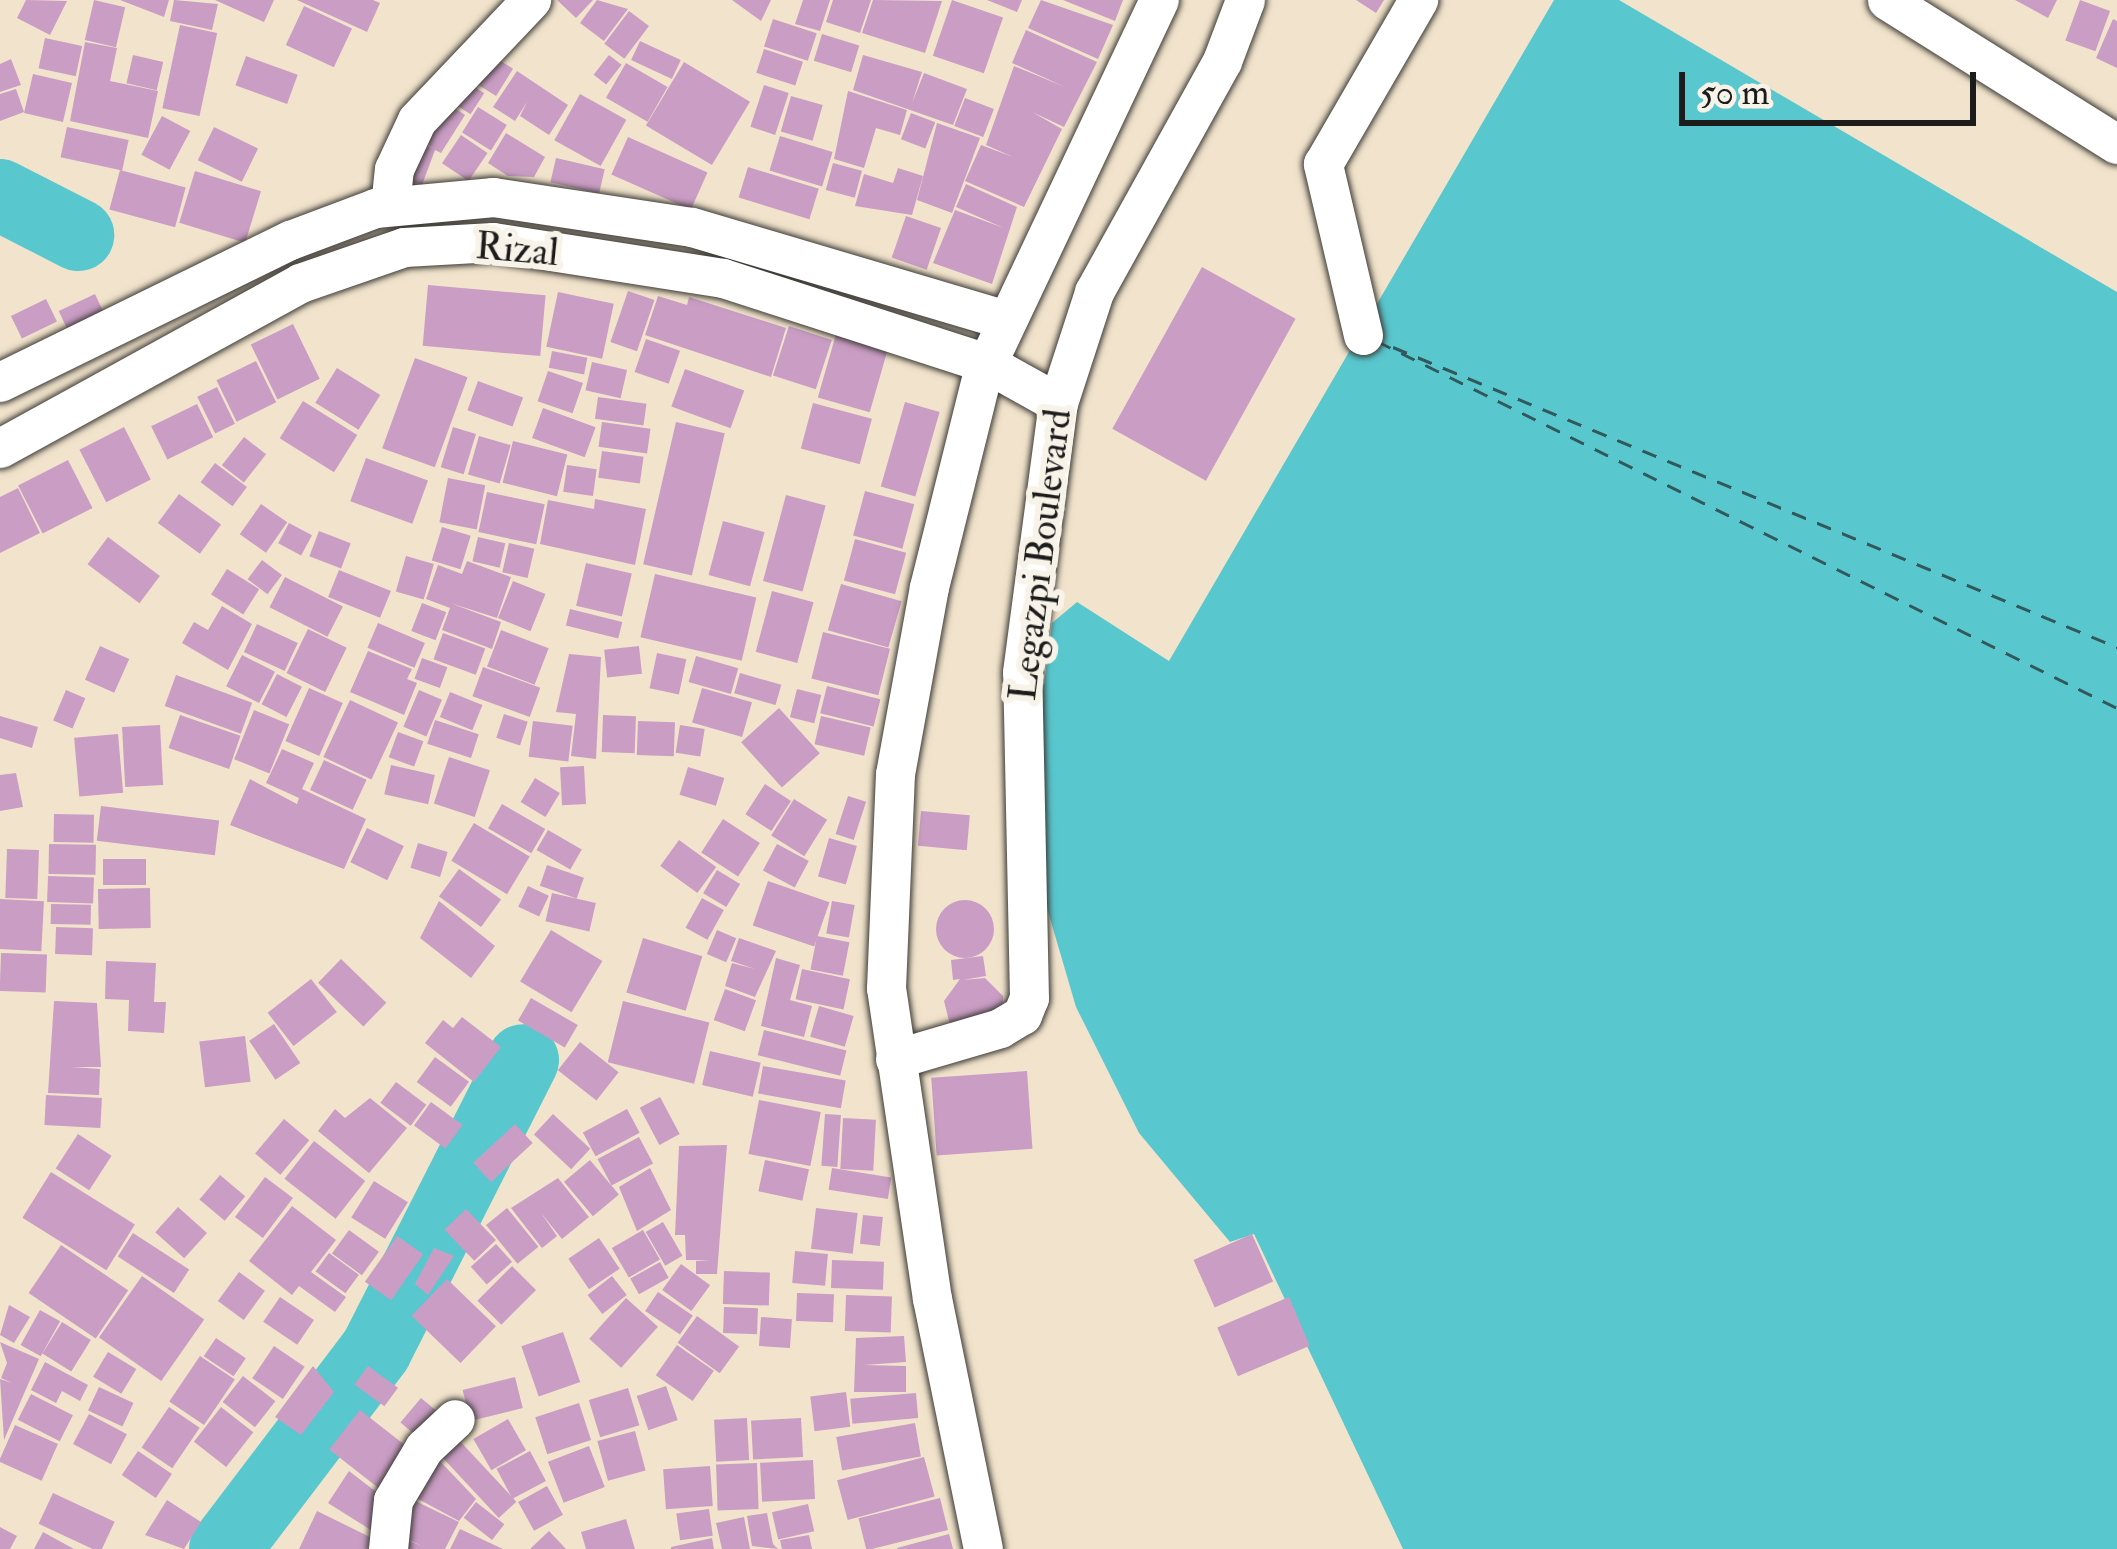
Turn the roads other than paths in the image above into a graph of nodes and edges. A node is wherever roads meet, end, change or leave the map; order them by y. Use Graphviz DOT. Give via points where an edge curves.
graph roads {
  1 [pos="531,0"];
  2 [pos="1160,0"];
  3 [pos="1245,0"];
  4 [pos="1418,0"];
  5 [pos="1887,0"];
  6 [pos="2117,144"];
  7 [pos="383,207"];
  8 [pos="290,240"];
  9 [pos="300,284"];
  10 [pos="1005,320"];
  11 [pos="1363,334"];
  12 [pos="986,363"];
  13 [pos="0,382"];
  14 [pos="1058,403"];
  15 [pos="0,448"];
  16 [pos="895,1059"];
  17 [pos="455,1419"];
  18 [pos="388,1549"];
  19 [pos="983,1549"];
  1 -- 7 [label="street" via="417,120"];
  2 -- 10 [label="street"];
  3 -- 14 [label="street, Legazpi Boulevard" via="1222,61 1094,292"];
  4 -- 11 [label="street" via="1323,164"];
  5 -- 6 [label="street"];
  7 -- 8 [label="street, Rizal"];
  7 -- 10 [label="street, Rizal" via="493,197 692,226"];
  8 -- 9 [label="street"];
  8 -- 13 [label="street, Rizal"];
  9 -- 12 [label="street, Rizal" via="404,247 493,242 723,278"];
  9 -- 15 [label="street, Rizal"];
  10 -- 12 [label="street"];
  12 -- 14 [label="street, Rizal"];
  12 -- 16 [label="street" via="929,587 895,774 886,988"];
  14 -- 16 [label="street, Legazpi Boulevard" via="1022,672 1029,998 1022,1015 1000,1028"];
  16 -- 19 [label="street"];
  17 -- 18 [label="street" via="400,1487"];
}
